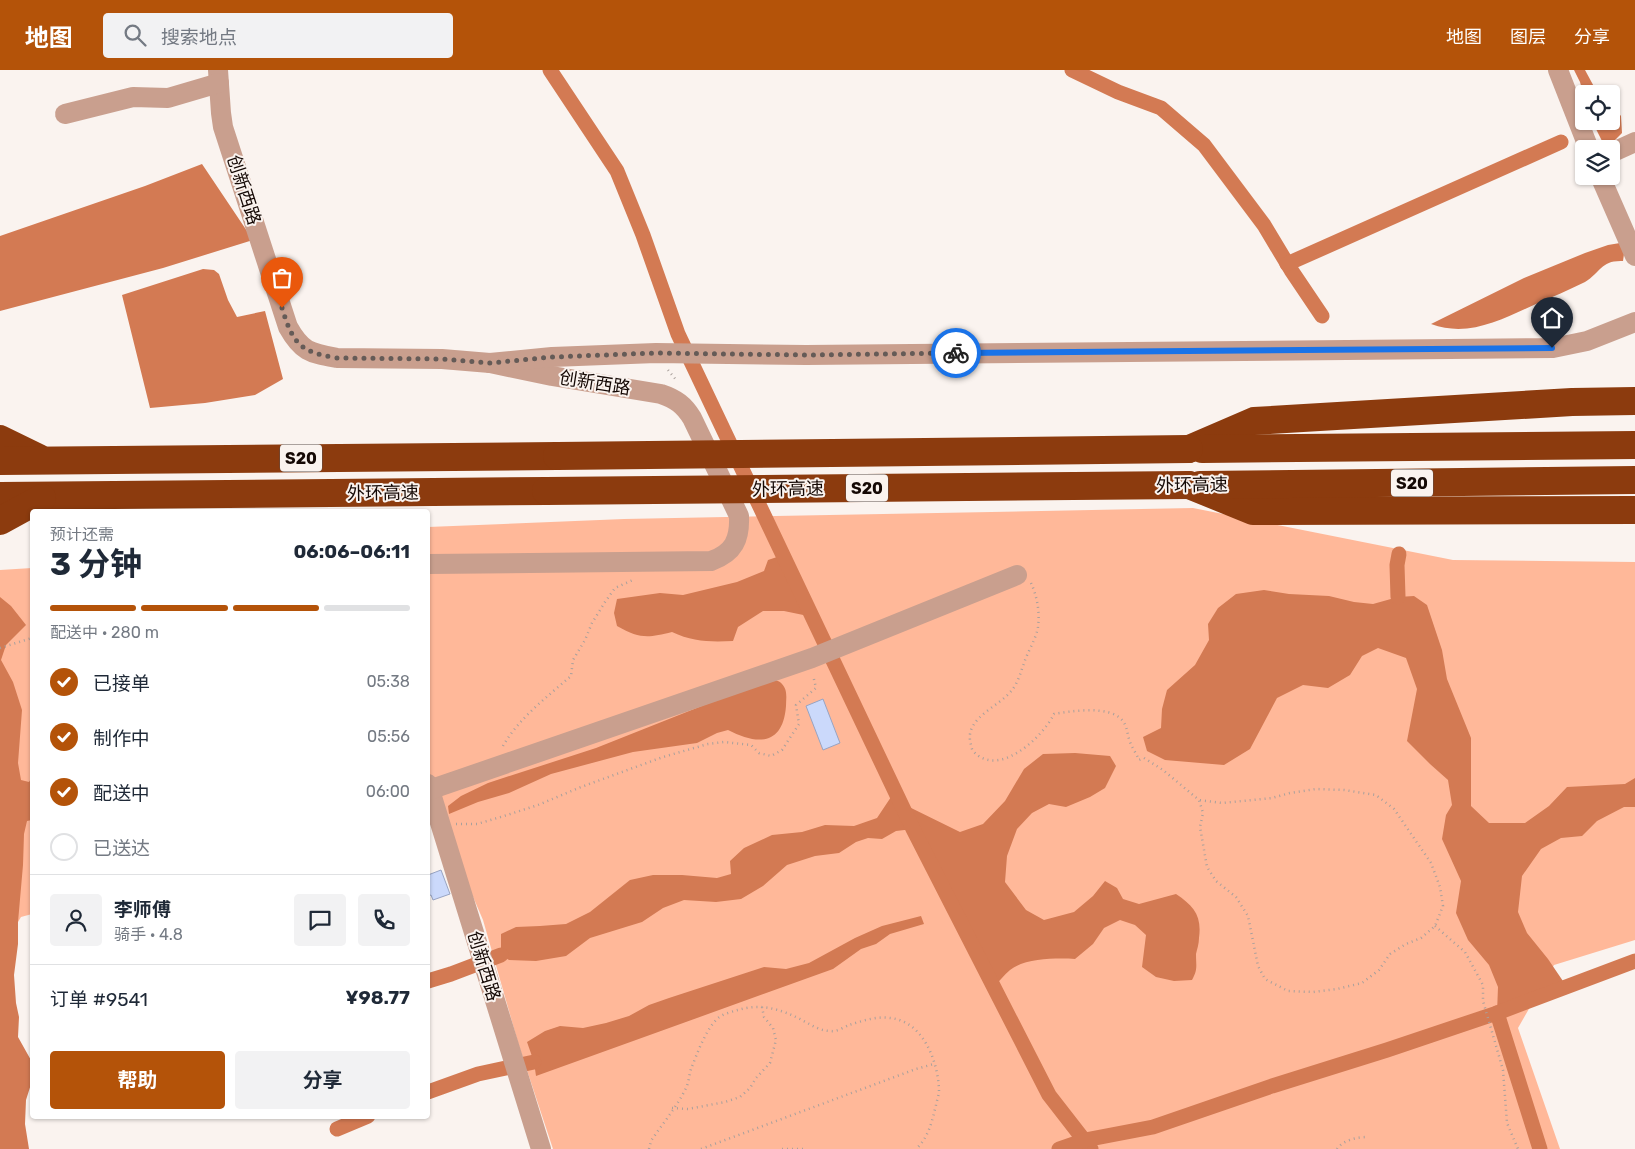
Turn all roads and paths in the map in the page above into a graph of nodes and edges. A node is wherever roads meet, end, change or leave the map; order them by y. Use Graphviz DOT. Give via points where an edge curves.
graph roads {
  1 [pos="1558,70"];
  2 [pos="219,76"];
  3 [pos="65,114"];
  4 [pos="1585,140"];
  5 [pos="1635,142"];
  6 [pos="1620,149"];
  7 [pos="1604,185"];
  8 [pos="1635,256"];
  9 [pos="1635,322"];
  10 [pos="490,363"];
  11 [pos="1635,401"];
  12 [pos="0,439"];
  13 [pos="1635,445"];
  14 [pos="1189,450"];
  15 [pos="0,461"];
  16 [pos="45,461"];
  17 [pos="1635,480"];
  18 [pos="1189,485"];
  19 [pos="0,496"];
  20 [pos="45,496"];
  21 [pos="1635,510"];
  22 [pos="0,521"];
  23 [pos="430,564"];
  24 [pos="1017,575"];
  25 [pos="636,578"];
  26 [pos="30,639"];
  27 [pos="0,648"];
  28 [pos="809,659"];
  29 [pos="497,766"];
  30 [pos="430,786"];
  31 [pos="430,793"];
  32 [pos="1199,800"];
  33 [pos="441,828"];
  34 [pos="1435,926"];
  35 [pos="762,1007"];
  36 [pos="934,1064"];
  37 [pos="672,1108"];
  38 [pos="1368,1137"];
  39 [pos="540,1149"];
  40 [pos="648,1149"];
  41 [pos="701,1149"];
  42 [pos="782,1149"];
  43 [pos="804,1149"];
  44 [pos="916,1149"];
  45 [pos="1336,1149"];
  46 [pos="1518,1149"];
  1 -- 4 [label="street"];
  2 -- 3 [label="street" via="168,98 133,97"];
  2 -- 10 [label="street, 创新西路" via="223,127 288,327 296,341 307,350 337,358"];
  5 -- 6 [label="street"];
  7 -- 8 [label="street"];
  9 -- 10 [label="street" via="1587,341 1552,348 816,355 656,353"];
  10 -- 23 [label="street, 创新西路" via="675,398 692,418 739,516 736,540 731,550 721,558 702,562"];
  11 -- 14 [label="highway" via="1254,421"];
  12 -- 16 [label="highway"];
  13 -- 14 [label="highway, 外环高速 / S20"];
  14 -- 16 [label="highway, 外环高速 / S20, bridge"];
  15 -- 16 [label="highway, 外环高速 / S20"];
  17 -- 18 [label="highway, 外环高速 / S20"];
  18 -- 20 [label="highway, 外环高速 / S20, bridge"];
  18 -- 21 [label="highway" via="1253,511"];
  19 -- 20 [label="highway, 外环高速 / S20"];
  20 -- 22 [label="highway"];
  24 -- 28 [label="street"];
  24 -- 32 [label="path" via="1026,577 1037,597 1038,628 1014,689 978,718 970,736 972,749 982,759 997,761 1028,744 1048,726 1054,714 1090,710 1116,715 1128,730 1129,740 1139,760 1144,758 1163,770"];
  25 -- 29 [label="path" via="614,588 573,660 571,676 510,735 500,752"];
  26 -- 27 [label="path"];
  28 -- 29 [label="street"];
  28 -- 33 [label="path" via="816,688 796,705 799,724 782,750 771,756 751,745 708,744 504,816 477,824 458,823"];
  29 -- 30 [label="street"];
  31 -- 33 [label="street, 创新西路"];
  32 -- 34 [label="path" via="1222,803 1316,789 1376,795 1394,808 1430,863 1440,887 1443,906"];
  32 -- 34 [label="path" via="1207,867 1248,916 1258,966 1265,979 1288,991 1313,992 1362,983 1379,970 1390,954 1421,938"];
  33 -- 39 [label="street, 创新西路"];
  34 -- 46 [label="path" via="1466,952 1483,985 1483,1000 1503,1070 1507,1123"];
  35 -- 36 [label="path" via="784,1012 832,1032 860,1021 891,1018 915,1029 923,1038"];
  35 -- 37 [label="path" via="744,1008 718,1018 703,1041 684,1092"];
  35 -- 37 [label="path" via="764,1017 774,1028 776,1040 770,1063 750,1088 725,1102 688,1109"];
  36 -- 41 [label="path"];
  36 -- 44 [label="path" via="939,1092 929,1132"];
  37 -- 40 [label="path"];
  38 -- 45 [label="path" via="1349,1140"];
  42 -- 43 [label="path"];
}
